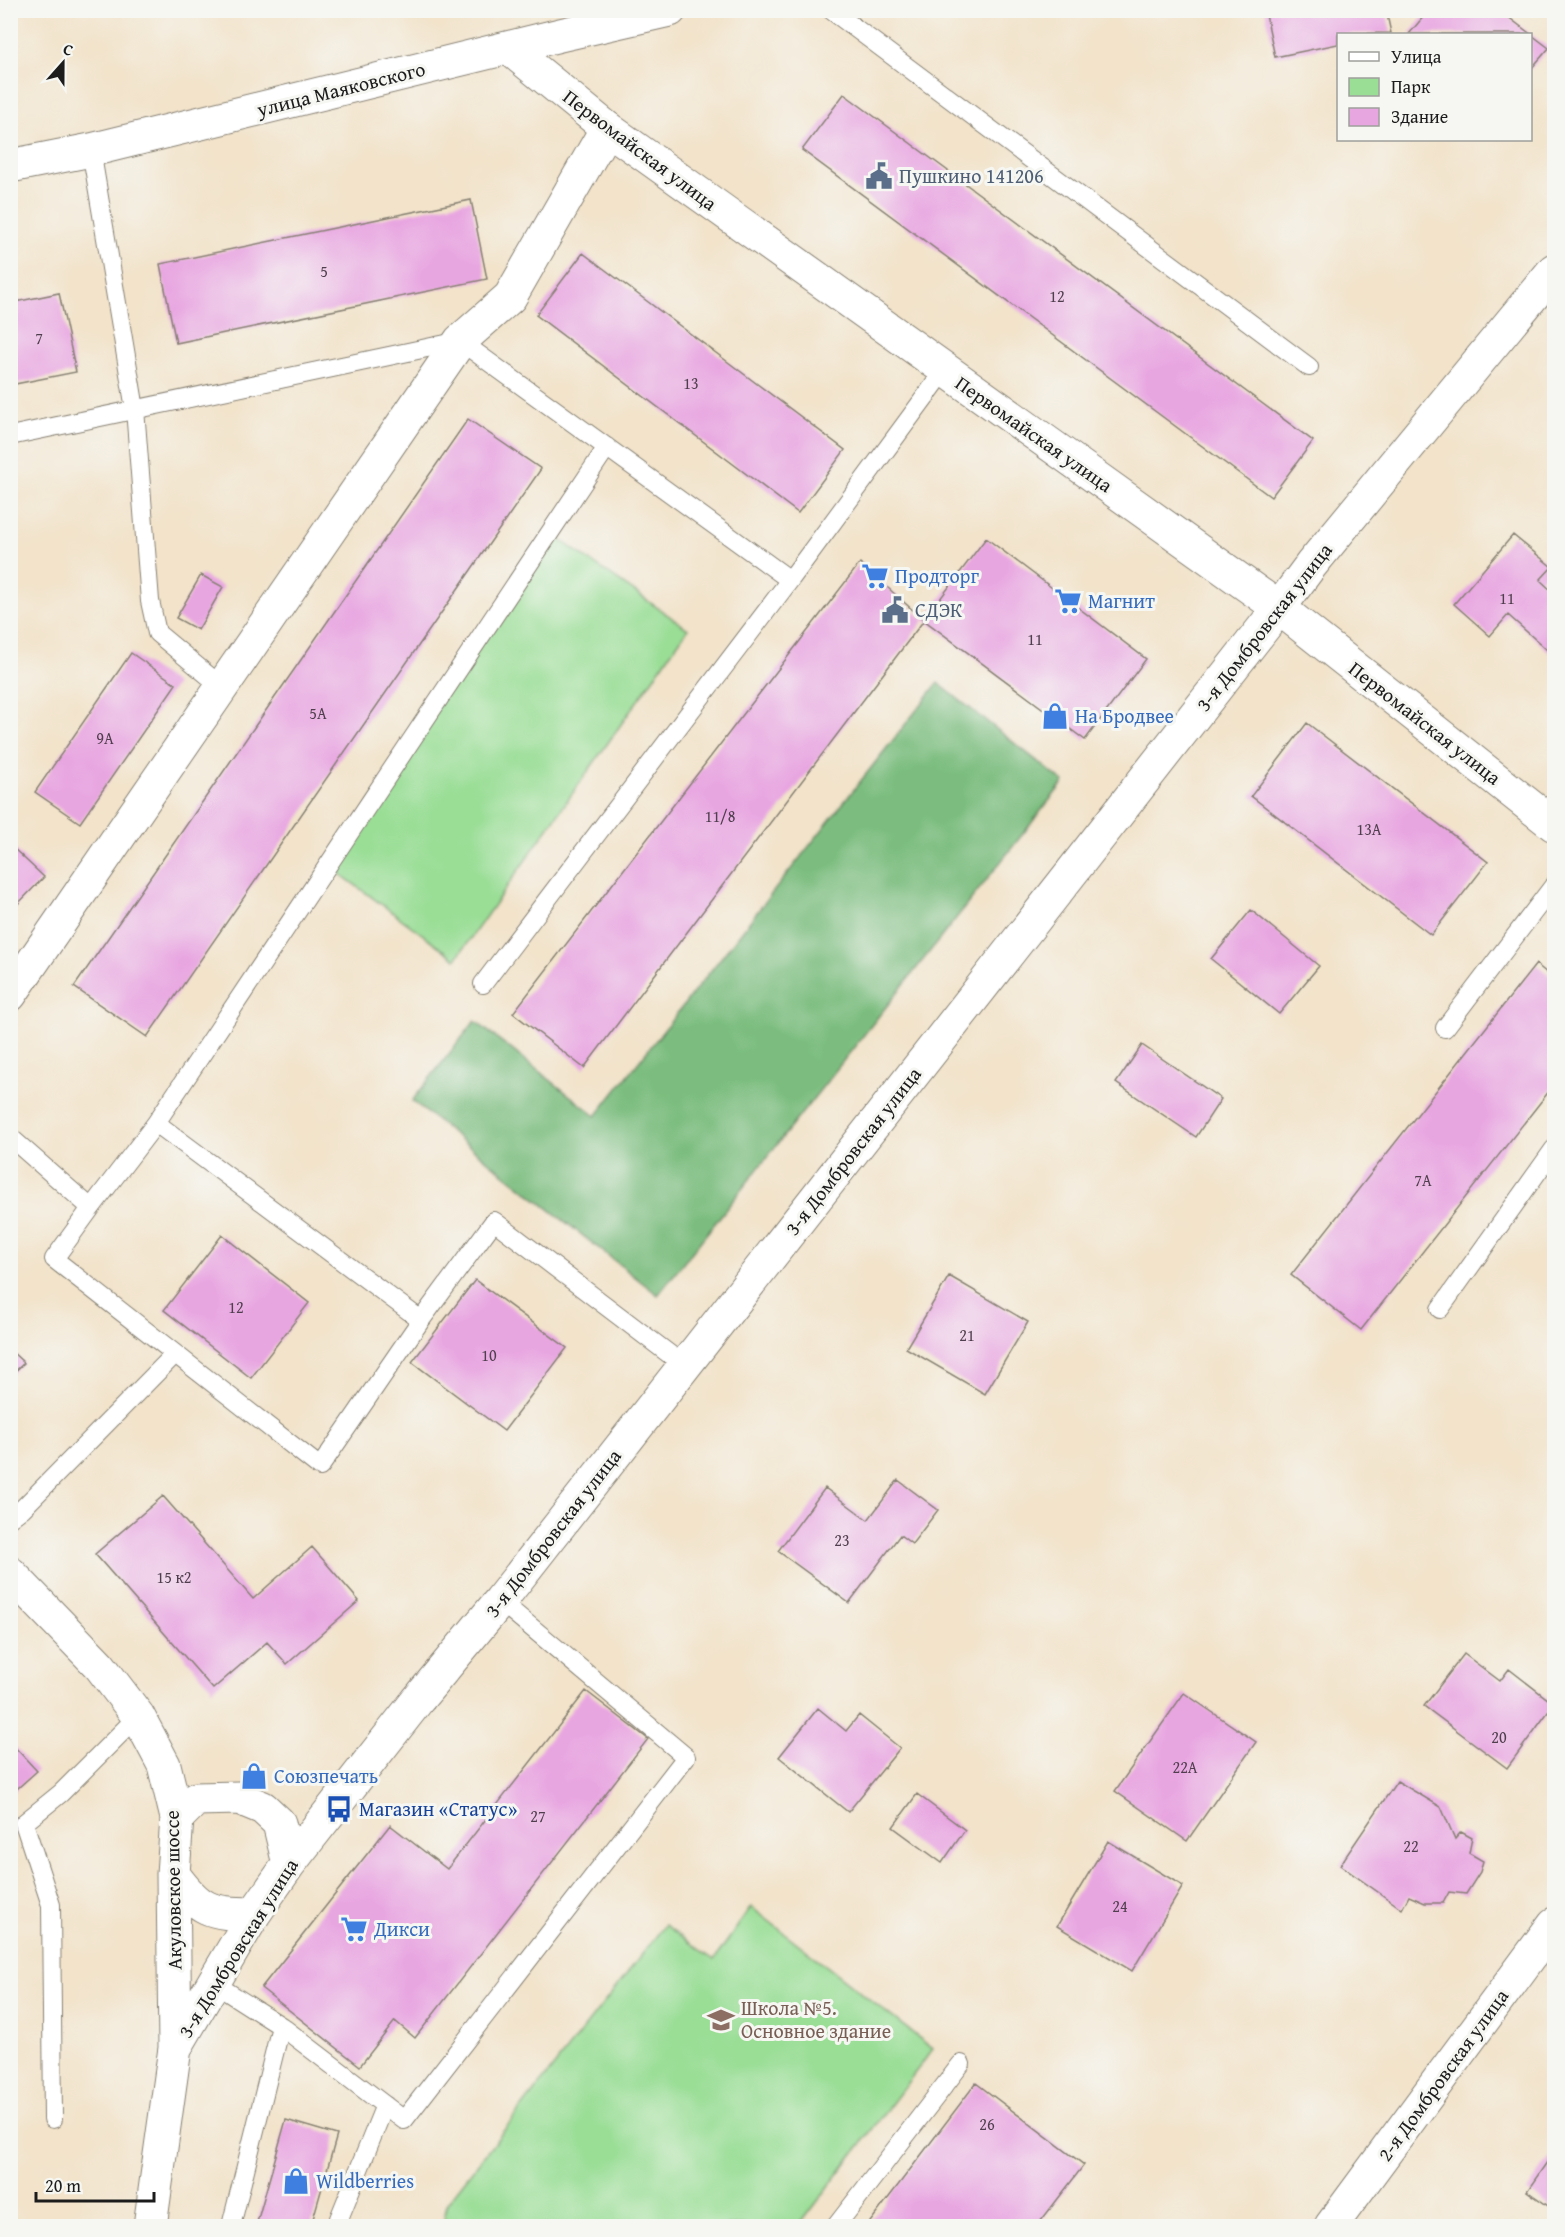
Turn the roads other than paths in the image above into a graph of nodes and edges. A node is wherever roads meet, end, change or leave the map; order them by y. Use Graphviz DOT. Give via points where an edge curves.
graph roads {
  1 [pos="670,10"];
  2 [pos="831,10"];
  3 [pos="510,49"];
  4 [pos="607,128"];
  5 [pos="91,150"];
  6 [pos="10,166"];
  7 [pos="1554,270"];
  8 [pos="460,341"];
  9 [pos="1309,367"];
  10 [pos="945,370"];
  11 [pos="135,409"];
  12 [pos="10,436"];
  13 [pos="607,447"];
  14 [pos="790,580"];
  15 [pos="1279,609"];
  16 [pos="222,687"];
  17 [pos="1554,825"];
  18 [pos="1554,885"];
  19 [pos="483,984"];
  20 [pos="10,995"];
  21 [pos="1445,1028"];
  22 [pos="156,1123"];
  23 [pos="10,1137"];
  24 [pos="1554,1149"];
  25 [pos="91,1208"];
  26 [pos="1440,1309"];
  27 [pos="421,1320"];
  28 [pos="175,1354"];
  29 [pos="685,1366"];
  30 [pos="10,1518"];
  31 [pos="10,1573"];
  32 [pos="500,1601"];
  33 [pos="138,1716"];
  34 [pos="177,1818"];
  35 [pos="17,1828"];
  36 [pos="289,1864"];
  37 [pos="173,1874"];
  38 [pos="254,1914"];
  39 [pos="1554,1924"];
  40 [pos="212,1982"];
  41 [pos="281,2026"];
  42 [pos="175,2048"];
  43 [pos="961,2064"];
  44 [pos="385,2105"];
  45 [pos="53,2119"];
  46 [pos="1333,2223"];
  47 [pos="150,2226"];
  48 [pos="231,2226"];
  49 [pos="336,2226"];
  50 [pos="836,2226"];
  1 -- 3 [label="street, улица Маяковского"];
  2 -- 9 [label="lane"];
  3 -- 4 [label="street, Первомайская улица"];
  3 -- 5 [label="street, улица Маяковского"];
  4 -- 8 [label="street" via="510,297"];
  4 -- 10 [label="street, Первомайская улица"];
  5 -- 6 [label="street, улица Маяковского"];
  5 -- 11 [label="lane"];
  7 -- 15 [label="street, 3-я Домбровская улица"];
  8 -- 11 [label="lane"];
  8 -- 13 [label="lane"];
  8 -- 16 [label="street"];
  10 -- 14 [label="lane"];
  10 -- 15 [label="street, Первомайская улица"];
  11 -- 12 [label="lane"];
  11 -- 16 [label="lane" via="150,600 157,633"];
  13 -- 14 [label="lane"];
  13 -- 22 [label="lane"];
  14 -- 19 [label="lane"];
  15 -- 17 [label="street, Первомайская улица"];
  15 -- 29 [label="street, 3-я Домбровская улица"];
  16 -- 20 [label="street"];
  18 -- 21 [label="lane"];
  22 -- 25 [label="lane"];
  22 -- 27 [label="lane"];
  23 -- 25 [label="lane"];
  24 -- 26 [label="lane"];
  25 -- 28 [label="lane" via="54,1259"];
  27 -- 28 [label="lane" via="320,1467"];
  27 -- 29 [label="lane" via="494,1221"];
  28 -- 30 [label="lane"];
  29 -- 32 [label="street, 3-я Домбровская улица"];
  31 -- 33 [label="street, Акуловское шоссе" via="100,1666"];
  32 -- 36 [label="street, 3-я Домбровская улица"];
  32 -- 44 [label="lane" via="686,1757 404,2120"];
  33 -- 34 [label="street, Акуловское шоссе" via="164,1765"];
  33 -- 35 [label="lane" via="61,1793"];
  34 -- 36 [label="street" via="196,1799 238,1798 263,1809 279,1823"];
  34 -- 37 [label="street, Акуловское шоссе"];
  35 -- 45 [label="lane" via="51,1905"];
  36 -- 38 [label="street, 3-я Домбровская улица"];
  37 -- 38 [label="street" via="189,1897 209,1910"];
  37 -- 42 [label="street, Акуловское шоссе"];
  38 -- 40 [label="street, 3-я Домбровская улица"];
  39 -- 46 [label="street, 2-я Домбровская улица"];
  40 -- 41 [label="lane"];
  40 -- 42 [label="street, 3-я Домбровская улица"];
  41 -- 44 [label="lane"];
  41 -- 48 [label="lane"];
  42 -- 47 [label="street, Акуловское шоссе"];
  43 -- 50 [label="lane"];
  44 -- 49 [label="lane"];
}
